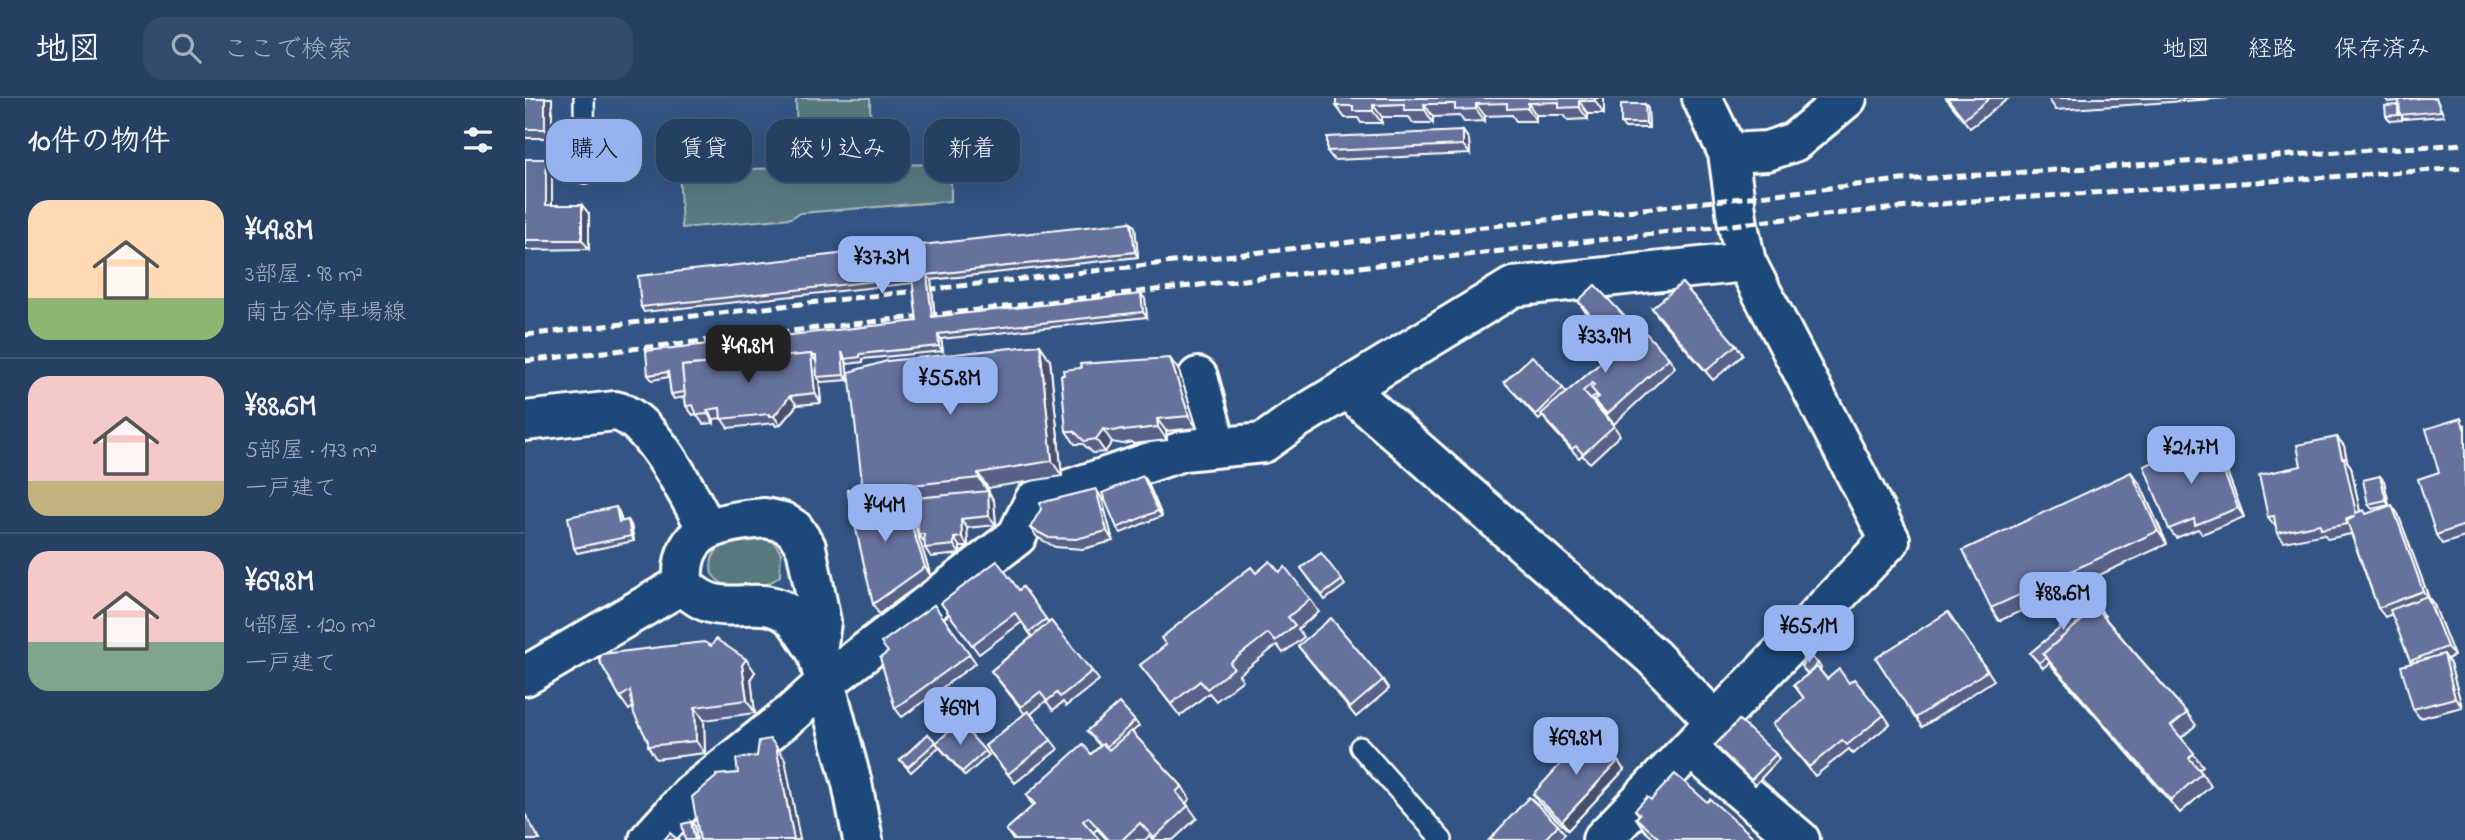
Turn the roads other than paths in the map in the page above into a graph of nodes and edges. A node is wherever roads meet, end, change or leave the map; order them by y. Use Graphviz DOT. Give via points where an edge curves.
graph roads {
  1 [pos="584,98"];
  2 [pos="1702,98"];
  3 [pos="1847,98"];
  4 [pos="584,119"];
  5 [pos="1728,153"];
  6 [pos="1746,262"];
  7 [pos="1198,377"];
  8 [pos="1346,388"];
  9 [pos="525,421"];
  10 [pos="1217,447"];
  11 [pos="708,529"];
  12 [pos="794,529"];
  13 [pos="683,584"];
  14 [pos="770,605"];
  15 [pos="821,668"];
  16 [pos="525,676"];
  17 [pos="1704,735"];
  18 [pos="1360,747"];
  19 [pos="649,840"];
  20 [pos="863,840"];
  21 [pos="1442,840"];
  22 [pos="1602,840"];
  23 [pos="1800,840"];
  1 -- 4 [label="lane"];
  2 -- 5 [label="street"];
  3 -- 5 [label="street" via="1794,142 1767,151"];
  5 -- 6 [label="street"];
  6 -- 8 [label="street" via="1513,287"];
  6 -- 17 [label="street" via="1891,540"];
  7 -- 10 [label="street"];
  8 -- 10 [label="street" via="1263,443"];
  8 -- 17 [label="street" via="1653,657"];
  9 -- 11 [label="street" via="623,412 645,430 670,463"];
  10 -- 15 [label="street" via="1183,451 1034,501 1017,537"];
  11 -- 12 [label="street" via="729,521 765,518"];
  11 -- 13 [label="street" via="685,555"];
  12 -- 14 [label="street" via="795,567"];
  12 -- 15 [label="street" via="806,547 821,622"];
  13 -- 14 [label="street" via="710,605"];
  13 -- 16 [label="street"];
  14 -- 15 [label="street" via="790,616"];
  15 -- 19 [label="street" via="792,713 690,795"];
  15 -- 20 [label="street"];
  17 -- 22 [label="street"];
  17 -- 23 [label="street"];
  18 -- 21 [label="lane"];
}
